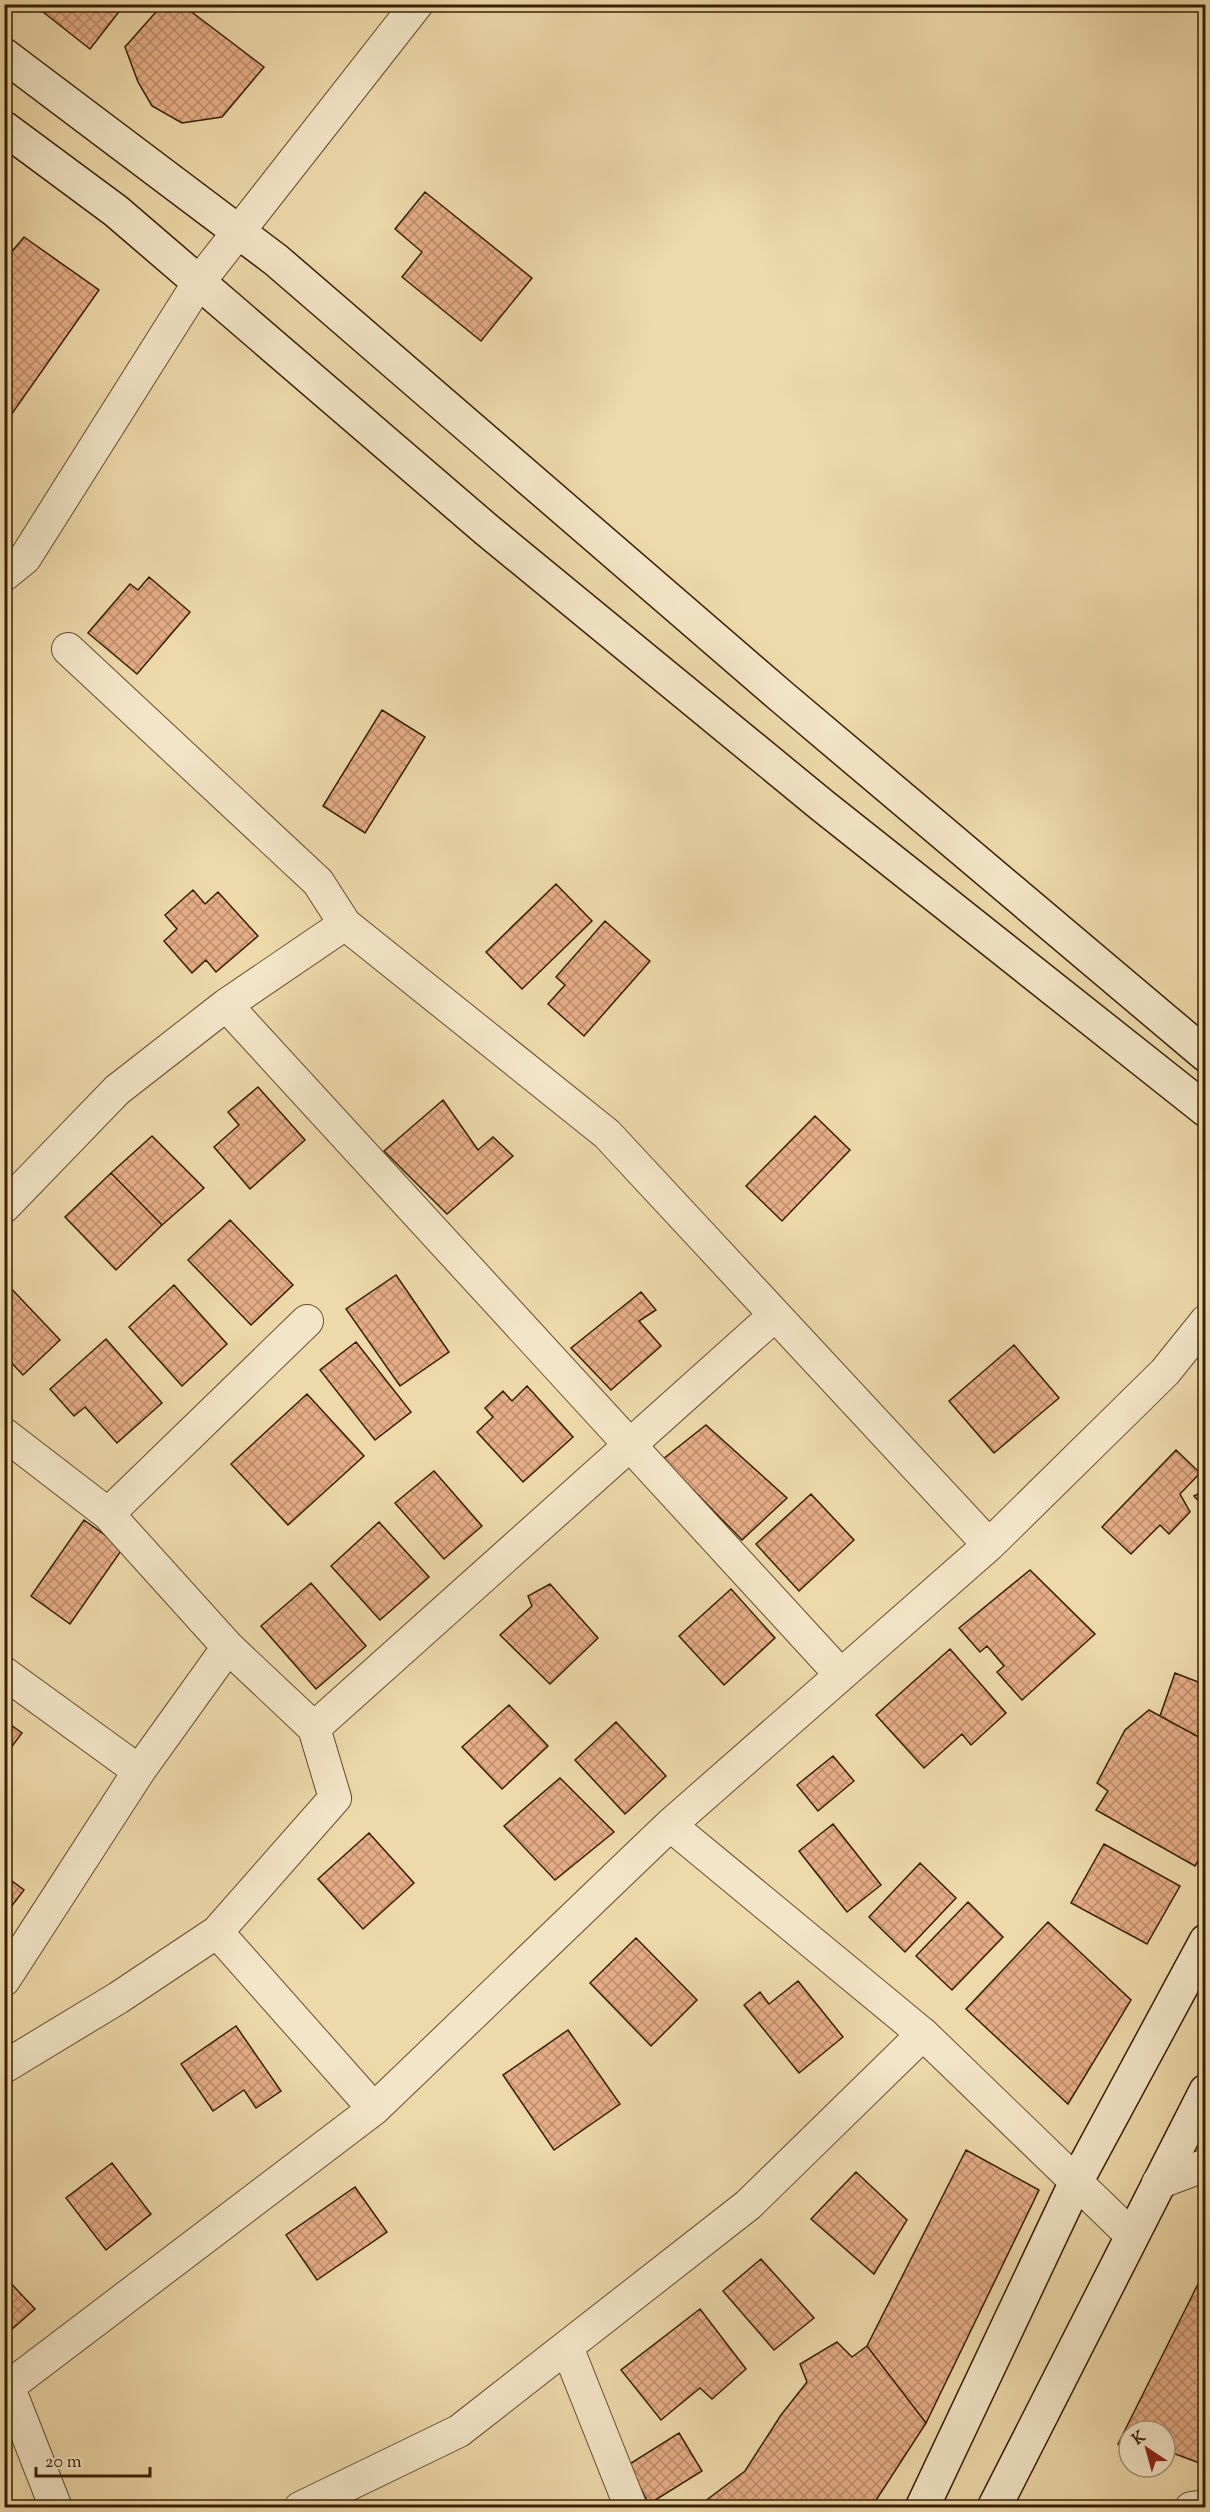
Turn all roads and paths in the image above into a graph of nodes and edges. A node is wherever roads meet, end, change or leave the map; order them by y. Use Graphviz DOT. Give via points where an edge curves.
graph roads {
  1 [pos="417,4"];
  2 [pos="4,56"];
  3 [pos="4,128"];
  4 [pos="237,230"];
  5 [pos="198,282"];
  6 [pos="4,575"];
  7 [pos="68,649"];
  8 [pos="345,924"];
  9 [pos="226,1005"];
  10 [pos="1206,1054"];
  11 [pos="1206,1110"];
  12 [pos="4,1207"];
  13 [pos="775,1315"];
  14 [pos="307,1321"];
  15 [pos="1206,1321"];
  16 [pos="4,1434"];
  17 [pos="629,1444"];
  18 [pos="108,1514"];
  19 [pos="988,1545"];
  20 [pos="228,1647"];
  21 [pos="4,1673"];
  22 [pos="841,1675"];
  23 [pos="314,1728"];
  24 [pos="139,1771"];
  25 [pos="670,1826"];
  26 [pos="217,1932"];
  27 [pos="1206,1941"];
  28 [pos="4,1980"];
  29 [pos="923,2034"];
  30 [pos="8,2060"];
  31 [pos="1206,2091"];
  32 [pos="374,2109"];
  33 [pos="1206,2165"];
  34 [pos="1076,2182"];
  35 [pos="1158,2183"];
  36 [pos="1131,2235"];
  37 [pos="567,2347"];
  38 [pos="7,2389"];
  39 [pos="1206,2506"];
  40 [pos="56,2508"];
  41 [pos="300,2508"];
  42 [pos="631,2508"];
  43 [pos="922,2508"];
  44 [pos="994,2508"];
  45 [pos="1191,2508"];
  1 -- 4 [label="street"];
  2 -- 4 [label="main road"];
  3 -- 5 [label="main road" via="116,211"];
  4 -- 5 [label="street"];
  4 -- 10 [label="main road"];
  5 -- 6 [label="street" via="25,558"];
  5 -- 11 [label="main road" via="487,530 805,791"];
  7 -- 8 [label="street" via="318,882"];
  8 -- 9 [label="street"];
  8 -- 13 [label="street" via="607,1134"];
  9 -- 12 [label="street" via="117,1090"];
  9 -- 17 [label="street"];
  13 -- 17 [label="street"];
  13 -- 19 [label="street"];
  14 -- 18 [label="street"];
  15 -- 19 [label="street" via="1165,1372"];
  16 -- 18 [label="street"];
  17 -- 22 [label="street"];
  17 -- 23 [label="street"];
  18 -- 20 [label="street"];
  19 -- 22 [label="street"];
  20 -- 23 [label="street"];
  20 -- 24 [label="street"];
  21 -- 24 [label="street"];
  22 -- 25 [label="street"];
  23 -- 26 [label="street" via="335,1798"];
  24 -- 28 [label="street"];
  25 -- 29 [label="street"];
  25 -- 32 [label="street"];
  26 -- 30 [label="street" via="118,1998"];
  26 -- 32 [label="street"];
  27 -- 34 [label="main road"];
  29 -- 34 [label="street"];
  29 -- 37 [label="street" via="748,2205"];
  31 -- 35 [label="main road"];
  32 -- 38 [label="street"];
  33 -- 35 [label="street"];
  34 -- 36 [label="street"];
  34 -- 43 [label="main road"];
  35 -- 36 [label="main road"];
  36 -- 44 [label="main road"];
  37 -- 41 [label="street" via="459,2431"];
  37 -- 42 [label="street"];
  38 -- 40 [label="street"];
  39 -- 45 [label="street"];
}
